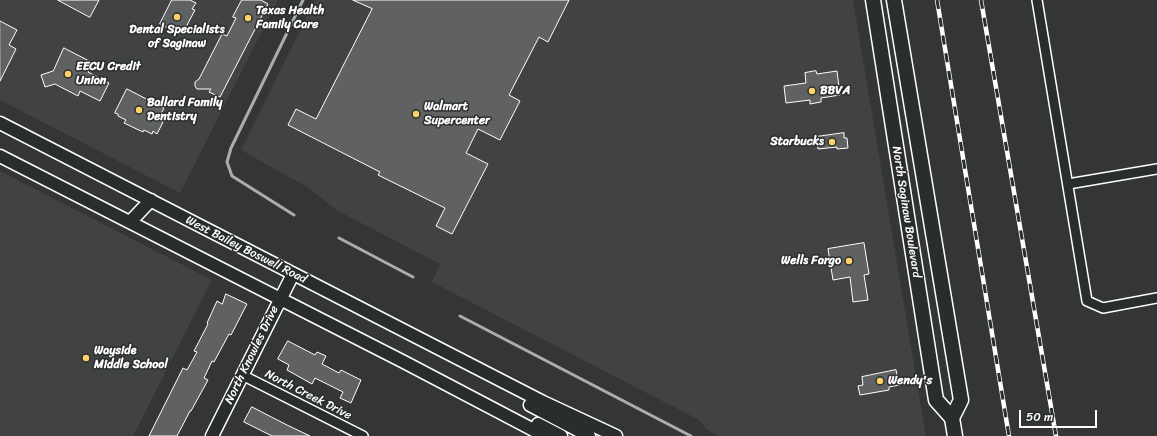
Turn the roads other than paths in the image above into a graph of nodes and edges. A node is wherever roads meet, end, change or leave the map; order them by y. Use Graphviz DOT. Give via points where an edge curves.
graph roads {
  1 [pos="873,0"];
  2 [pos="894,0"];
  3 [pos="1037,0"];
  4 [pos="0,123"];
  5 [pos="0,156"];
  6 [pos="1157,169"];
  7 [pos="1068,184"];
  8 [pos="151,200"];
  9 [pos="130,222"];
  10 [pos="293,274"];
  11 [pos="1157,298"];
  12 [pos="280,300"];
  13 [pos="242,375"];
  14 [pos="493,377"];
  15 [pos="481,402"];
  16 [pos="952,418"];
  17 [pos="212,436"];
  18 [pos="363,436"];
  19 [pos="545,436"];
  20 [pos="561,436"];
  21 [pos="590,436"];
  22 [pos="616,436"];
  23 [pos="955,436"];
  1 -- 16 [label="main road, North Saginaw Boulevard" via="936,400"];
  2 -- 16 [label="main road, North Saginaw Boulevard" via="961,400"];
  3 -- 7 [label="street"];
  4 -- 8 [label="main road, West Bailey Boswell Road"];
  5 -- 9 [label="main road"];
  6 -- 7 [label="street"];
  7 -- 11 [label="street" via="1087,301 1103,308"];
  8 -- 9 [label="main road"];
  8 -- 10 [label="main road, West Bailey Boswell Road"];
  9 -- 12 [label="main road"];
  10 -- 12 [label="main road, North Knowles Drive"];
  10 -- 14 [label="main road, West Bailey Boswell Road"];
  12 -- 13 [label="main road, North Knowles Drive"];
  12 -- 15 [label="main road"];
  13 -- 17 [label="main road, North Knowles Drive"];
  13 -- 18 [label="street, North Creek Drive"];
  14 -- 21 [label="main road, West Bailey Boswell Road" via="532,406"];
  14 -- 22 [label="main road, West Bailey Boswell Road"];
  15 -- 19 [label="main road"];
  15 -- 20 [label="main road" via="526,418"];
  16 -- 23 [label="main road"];
}
